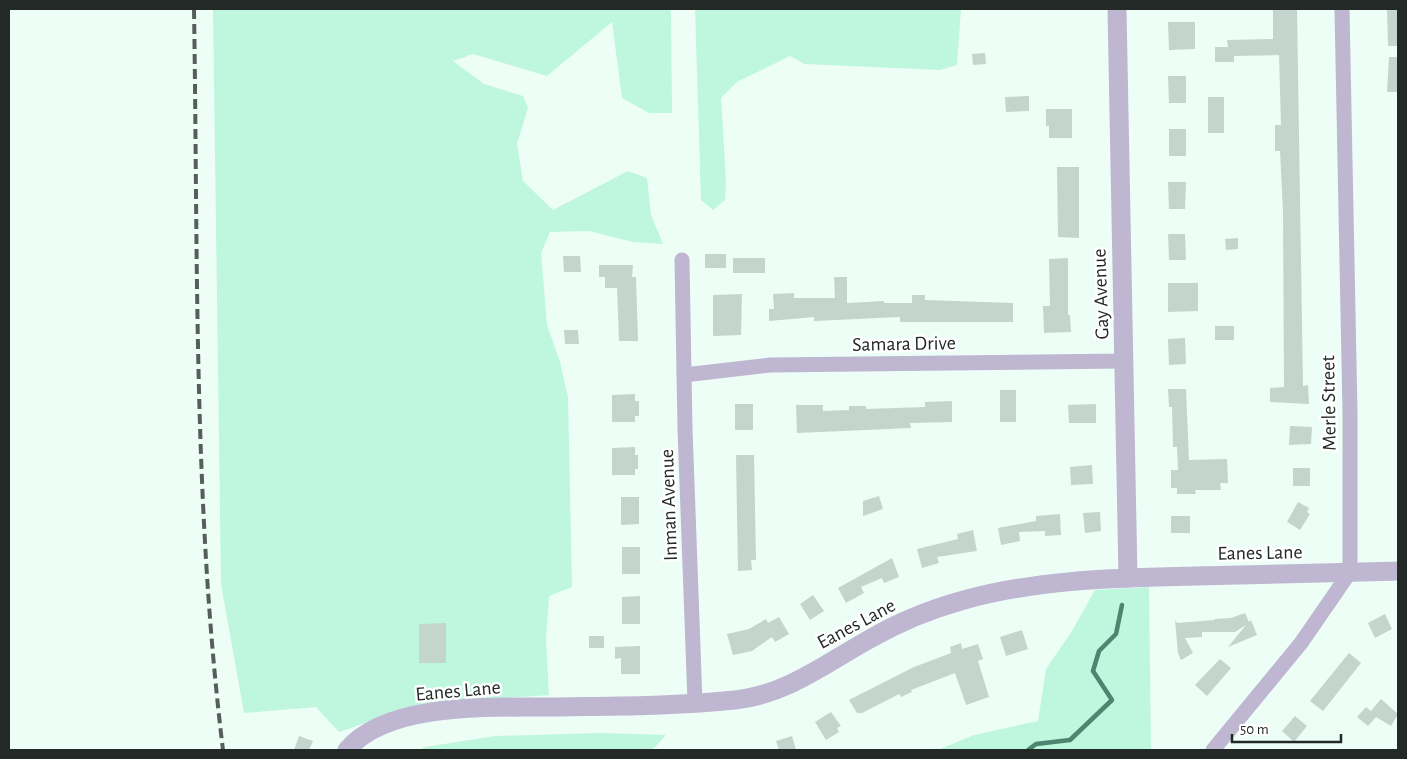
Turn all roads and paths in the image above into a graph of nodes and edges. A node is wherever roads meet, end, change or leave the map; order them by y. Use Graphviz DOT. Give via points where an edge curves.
graph roads {
  1 [pos="1117,9"];
  2 [pos="1342,9"];
  3 [pos="682,260"];
  4 [pos="1124,361"];
  5 [pos="684,376"];
  6 [pos="1398,571"];
  7 [pos="1350,572"];
  8 [pos="1128,578"];
  9 [pos="695,702"];
  10 [pos="347,750"];
  11 [pos="1213,750"];
  1 -- 4 [label="street, Gay Avenue"];
  2 -- 7 [label="street, Merle Street"];
  3 -- 5 [label="street, Inman Avenue"];
  4 -- 5 [label="street, Samara Drive" via="770,365"];
  4 -- 8 [label="street, Gay Avenue"];
  5 -- 9 [label="street, Inman Avenue"];
  6 -- 7 [label="street, Eanes Lane"];
  7 -- 8 [label="street, Eanes Lane"];
  7 -- 11 [label="street" via="1301,643"];
  8 -- 9 [label="street, Eanes Lane" via="1010,589 964,600 893,627 768,694"];
  9 -- 10 [label="street, Eanes Lane" via="474,708 416,715 374,729"];
}
